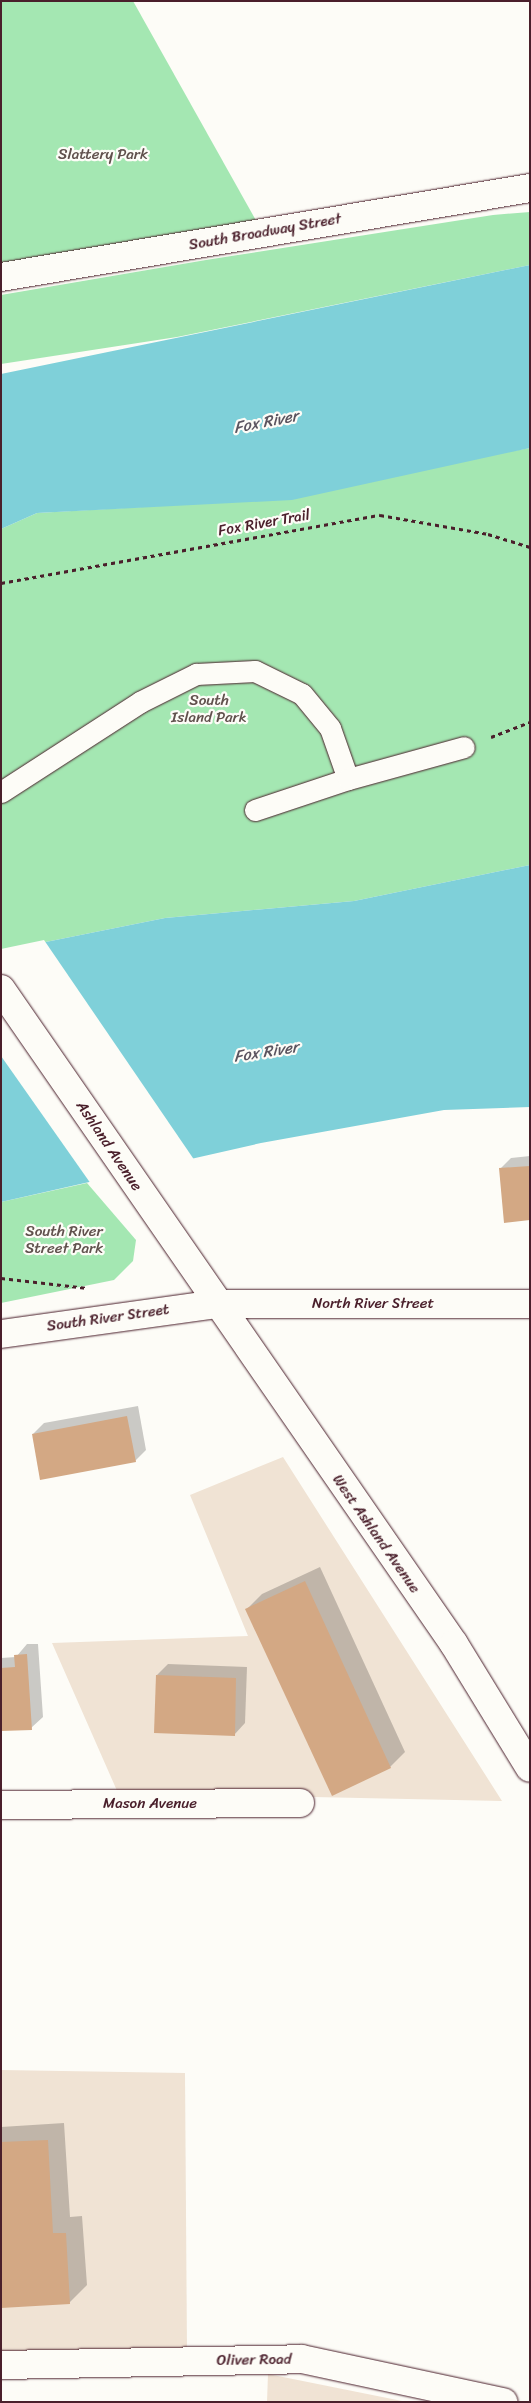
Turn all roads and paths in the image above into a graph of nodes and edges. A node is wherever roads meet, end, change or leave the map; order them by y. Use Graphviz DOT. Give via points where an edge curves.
graph roads {
  1 [pos="530,188"];
  2 [pos="1,277"];
  3 [pos="530,547"];
  4 [pos="1,583"];
  5 [pos="530,722"];
  6 [pos="464,747"];
  7 [pos="348,779"];
  8 [pos="1,792"];
  9 [pos="255,810"];
  10 [pos="1,989"];
  11 [pos="216,1304"];
  12 [pos="530,1304"];
  13 [pos="1,1334"];
  14 [pos="530,1768"];
  15 [pos="300,1803"];
  16 [pos="1,1806"];
  17 [pos="1,2365"];
  18 [pos="503,2402"];
  1 -- 2 [label="street, South Broadway Street"];
  3 -- 4 [label="path, Fox River Trail" via="488,534 380,515"];
  5 -- 6 [label="path"];
  6 -- 7 [label="lane"];
  7 -- 8 [label="lane" via="330,728 302,694 255,671 196,674 140,702"];
  7 -- 9 [label="lane"];
  10 -- 11 [label="street, Ashland Avenue"];
  11 -- 12 [label="street, North River Street"];
  11 -- 13 [label="street, South River Street"];
  11 -- 14 [label="street, West Ashland Avenue" via="454,1644"];
  15 -- 16 [label="street, Mason Avenue"];
  17 -- 18 [label="street, Oliver Road" via="302,2359"];
}
